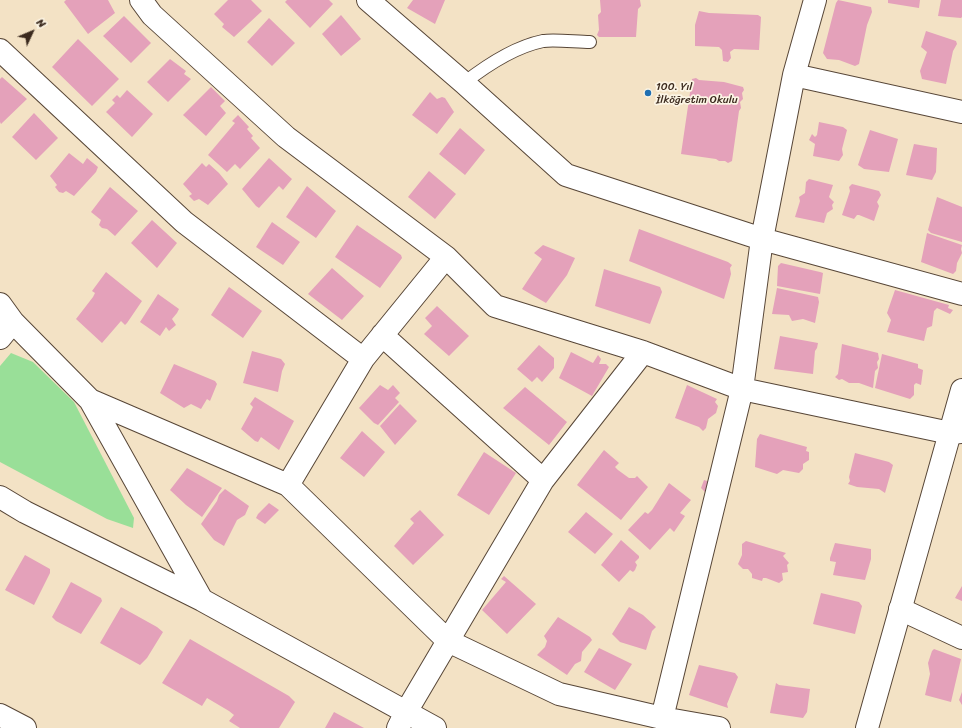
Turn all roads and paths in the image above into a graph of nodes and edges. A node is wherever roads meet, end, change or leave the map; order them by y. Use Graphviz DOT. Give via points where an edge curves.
graph roads {
  1 [pos="141,0"];
  2 [pos="368,0"];
  3 [pos="815,0"];
  4 [pos="590,42"];
  5 [pos="0,50"];
  6 [pos="794,75"];
  7 [pos="464,83"];
  8 [pos="962,112"];
  9 [pos="762,239"];
  10 [pos="446,257"];
  11 [pos="962,294"];
  12 [pos="0,304"];
  13 [pos="6,330"];
  14 [pos="382,336"];
  15 [pos="643,352"];
  16 [pos="363,359"];
  17 [pos="742,389"];
  18 [pos="962,390"];
  19 [pos="90,400"];
  20 [pos="956,433"];
  21 [pos="543,480"];
  22 [pos="288,485"];
  23 [pos="0,497"];
  24 [pos="202,600"];
  25 [pos="900,609"];
  26 [pos="962,638"];
  27 [pos="448,641"];
  28 [pos="662,718"];
  29 [pos="402,720"];
  30 [pos="435,728"];
  31 [pos="720,728"];
  32 [pos="867,728"];
  1 -- 10 [label="street" via="152,15 286,138"];
  2 -- 7 [label="street"];
  3 -- 6 [label="street"];
  4 -- 7 [label="lane" via="544,41 517,50 494,62"];
  5 -- 16 [label="street" via="184,222"];
  6 -- 8 [label="street"];
  6 -- 9 [label="street"];
  7 -- 9 [label="street" via="566,176"];
  9 -- 11 [label="street"];
  9 -- 17 [label="street"];
  10 -- 14 [label="street"];
  10 -- 15 [label="street" via="495,306"];
  12 -- 13 [label="street"];
  13 -- 19 [label="street"];
  14 -- 16 [label="street"];
  14 -- 21 [label="street"];
  15 -- 17 [label="street"];
  15 -- 21 [label="street"];
  16 -- 22 [label="street"];
  17 -- 20 [label="street"];
  17 -- 28 [label="street"];
  18 -- 20 [label="street"];
  19 -- 22 [label="street"];
  19 -- 24 [label="street"];
  20 -- 25 [label="street"];
  21 -- 27 [label="street"];
  22 -- 27 [label="street"];
  23 -- 24 [label="street" via="25,512"];
  24 -- 29 [label="street"];
  25 -- 26 [label="street"];
  25 -- 32 [label="street"];
  27 -- 28 [label="street" via="559,694"];
  27 -- 29 [label="street"];
  28 -- 31 [label="street"];
  29 -- 30 [label="street"];
}
